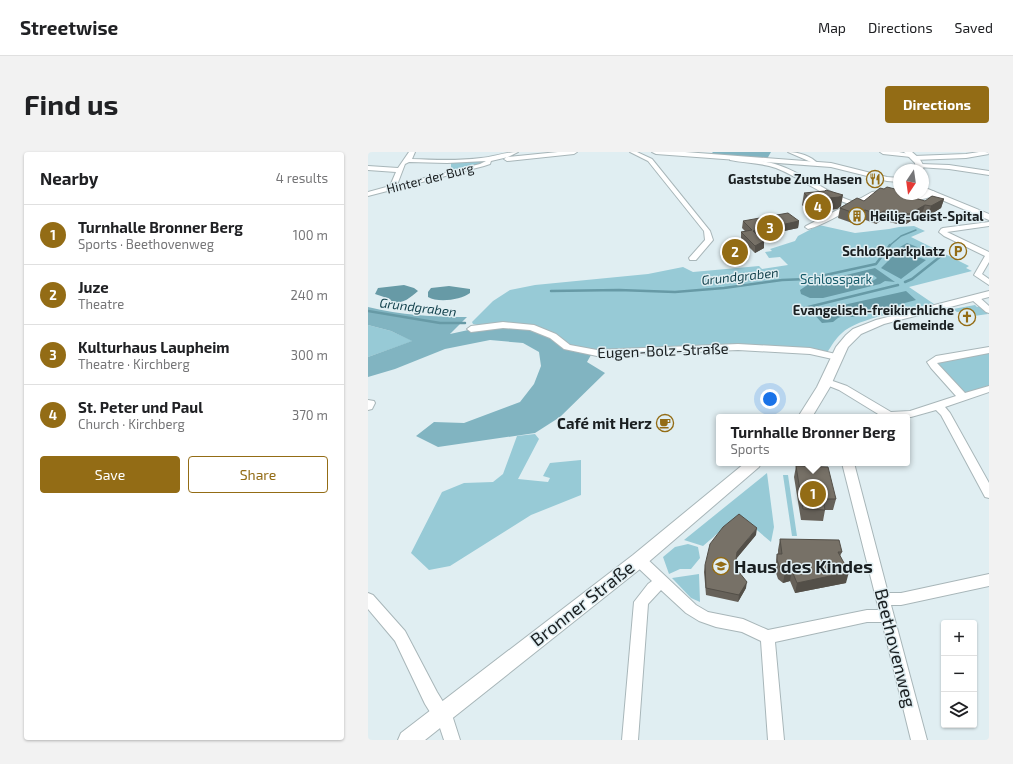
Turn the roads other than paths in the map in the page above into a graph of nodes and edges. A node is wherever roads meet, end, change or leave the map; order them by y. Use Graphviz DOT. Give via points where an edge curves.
graph roads {
  1 [pos="412,152"];
  2 [pos="574,152"];
  3 [pos="633,152"];
  4 [pos="656,152"];
  5 [pos="791,152"];
  6 [pos="883,152"];
  7 [pos="989,152"];
  8 [pos="514,155"];
  9 [pos="911,155"];
  10 [pos="732,159"];
  11 [pos="408,160"];
  12 [pos="488,161"];
  13 [pos="816,164"];
  14 [pos="917,164"];
  15 [pos="368,168"];
  16 [pos="929,168"];
  17 [pos="400,170"];
  18 [pos="989,173"];
  19 [pos="893,180"];
  20 [pos="394,187"];
  21 [pos="929,191"];
  22 [pos="369,193"];
  23 [pos="933,193"];
  24 [pos="854,204"];
  25 [pos="989,217"];
  26 [pos="989,224"];
  27 [pos="808,227"];
  28 [pos="989,255"];
  29 [pos="693,258"];
  30 [pos="989,283"];
  31 [pos="989,294"];
  32 [pos="975,298"];
  33 [pos="989,310"];
  34 [pos="472,329"];
  35 [pos="989,350"];
  36 [pos="837,357"];
  37 [pos="827,382"];
  38 [pos="989,389"];
  39 [pos="964,397"];
  40 [pos="938,406"];
  41 [pos="807,414"];
  42 [pos="886,414"];
  43 [pos="910,414"];
  44 [pos="750,466"];
  45 [pos="849,466"];
  46 [pos="989,494"];
  47 [pos="638,560"];
  48 [pos="989,580"];
  49 [pos="662,582"];
  50 [pos="368,599"];
  51 [pos="884,599"];
  52 [pos="888,616"];
  53 [pos="768,637"];
  54 [pos="442,715"];
  55 [pos="408,740"];
  56 [pos="452,740"];
  57 [pos="630,740"];
  58 [pos="776,740"];
  59 [pos="919,740"];
  1 -- 11 [label="street"];
  2 -- 8 [label="street"];
  3 -- 29 [label="street" via="650,160 707,231 709,240"];
  4 -- 10 [label="street"];
  5 -- 13 [label="street" via="813,160"];
  6 -- 9 [label="street"];
  7 -- 9 [label="street" via="966,156"];
  8 -- 12 [label="street"];
  9 -- 14 [label="street"];
  10 -- 13 [label="street"];
  10 -- 24 [label="street" via="768,163 810,182 838,199"];
  11 -- 12 [label="street"];
  11 -- 17 [label="street" via="403,163"];
  12 -- 20 [label="street, Hinter der Burg"];
  13 -- 19 [label="street"];
  15 -- 17 [label="street"];
  16 -- 18 [label="street" via="955,167"];
  17 -- 20 [label="street"];
  20 -- 22 [label="street, Hinter der Burg"];
  21 -- 23 [label="street"];
  23 -- 24 [label="street" via="908,198 876,193"];
  23 -- 25 [label="street"];
  24 -- 27 [label="street"];
  26 -- 28 [label="street" via="950,228 943,232"];
  28 -- 30 [label="street" via="978,275"];
  31 -- 32 [label="street"];
  32 -- 33 [label="street"];
  32 -- 36 [label="street" via="865,328 851,336"];
  34 -- 36 [label="street, Eugen-Bolz-Straße" via="503,325 531,327 553,336 567,347 597,353 738,347 810,351"];
  35 -- 39 [label="street" via="936,359 932,362"];
  36 -- 37 [label="street"];
  37 -- 41 [label="street"];
  37 -- 42 [label="street" via="843,388"];
  38 -- 39 [label="street"];
  39 -- 40 [label="street"];
  40 -- 43 [label="street"];
  40 -- 46 [label="street" via="945,413"];
  44 -- 47 [label="street, Bronner Straße"];
  45 -- 51 [label="street, Beethovenweg"];
  47 -- 49 [label="street"];
  47 -- 54 [label="street, Bronner Straße"];
  48 -- 51 [label="street" via="901,599"];
  49 -- 53 [label="street" via="691,609 704,617 743,626"];
  49 -- 57 [label="street" via="641,602"];
  50 -- 54 [label="street" via="400,636"];
  51 -- 52 [label="street, Beethovenweg"];
  52 -- 53 [label="street" via="867,616"];
  52 -- 59 [label="street, Beethovenweg"];
  53 -- 58 [label="street"];
  54 -- 55 [label="street, Bronner Straße"];
  54 -- 56 [label="street"];
}
